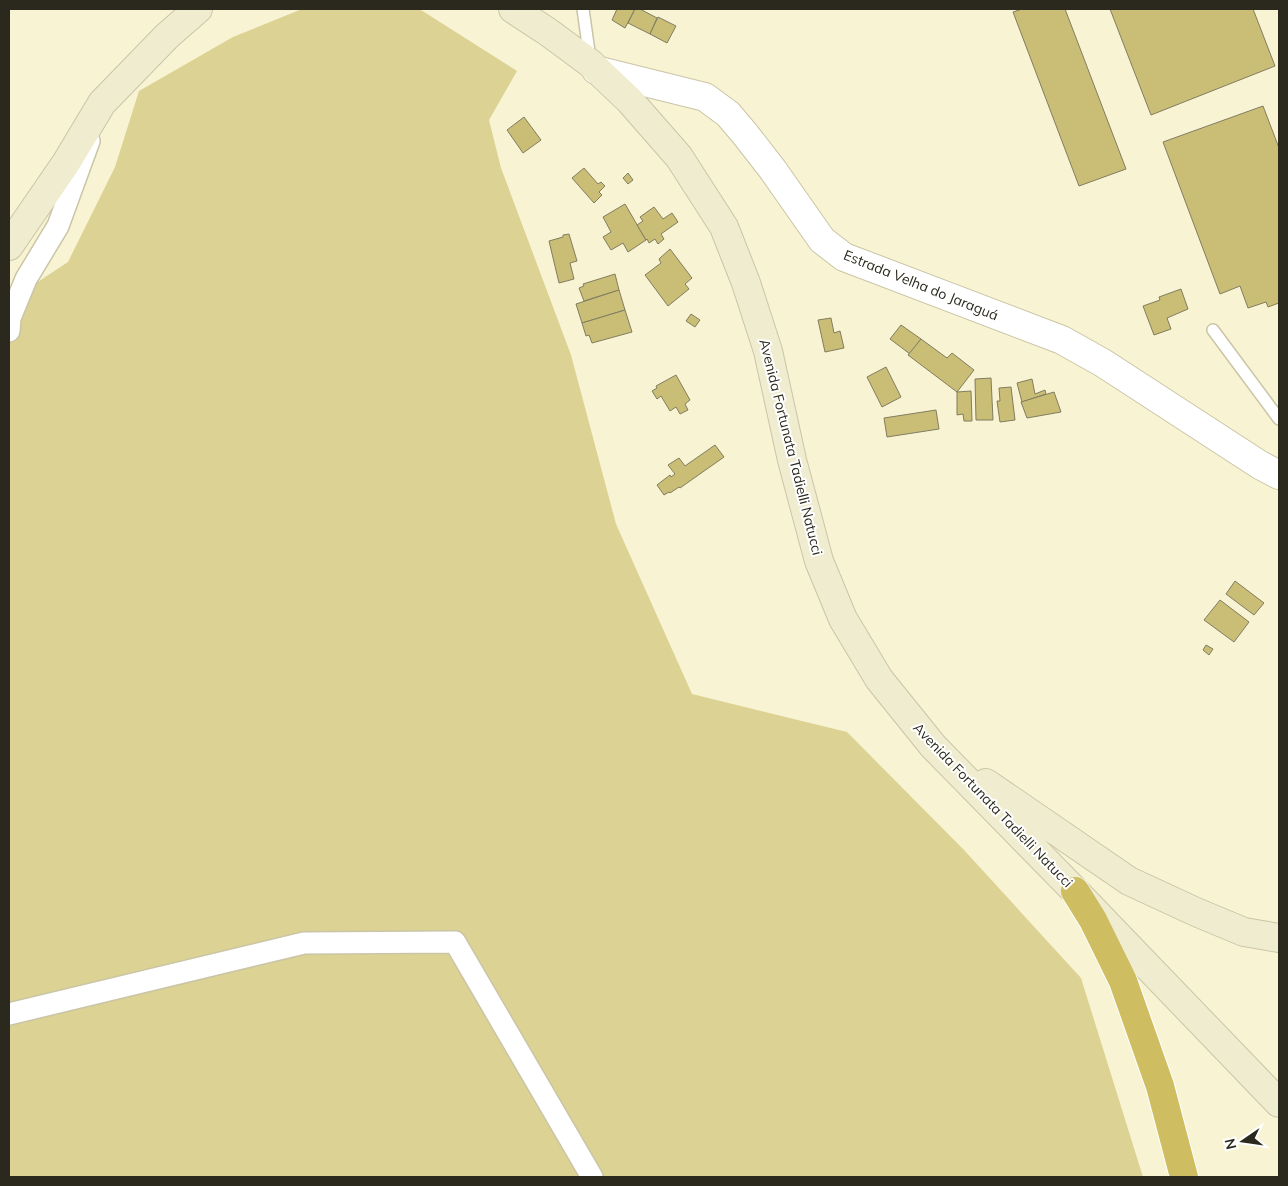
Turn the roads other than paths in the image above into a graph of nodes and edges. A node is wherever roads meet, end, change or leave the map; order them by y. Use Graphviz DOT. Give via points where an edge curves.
graph roads {
  1 [pos="198,9"];
  2 [pos="513,9"];
  3 [pos="584,9"];
  4 [pos="593,67"];
  5 [pos="102,103"];
  6 [pos="9,246"];
  7 [pos="1213,330"];
  8 [pos="9,331"];
  9 [pos="1279,419"];
  10 [pos="1279,475"];
  11 [pos="933,746"];
  12 [pos="1075,891"];
  13 [pos="1279,938"];
  14 [pos="9,1014"];
  15 [pos="1270,1094"];
  16 [pos="1279,1107"];
  17 [pos="592,1177"];
  18 [pos="1184,1177"];
  1 -- 5 [label="main road" via="166,36"];
  2 -- 4 [label="main road, Avenida Fortunata Tadielli Natucci"];
  3 -- 4 [label="lane"];
  4 -- 10 [label="street, Estrada Velha do Jaraguá" via="705,96 728,114 773,170 822,240 844,257 1062,340 1104,363"];
  4 -- 11 [label="main road, Avenida Fortunata Tadielli Natucci" via="630,101 679,157 724,227 768,351 792,460 823,570 843,619 879,679"];
  5 -- 6 [label="main road" via="66,163"];
  5 -- 8 [label="street" via="58,226 26,279 10,318"];
  7 -- 9 [label="lane"];
  11 -- 12 [label="main road, Avenida Fortunata Tadielli Natucci"];
  11 -- 13 [label="main road" via="1129,881 1244,932"];
  12 -- 15 [label="main road, Avenida Fortunata Tadielli Natucci"];
  12 -- 18 [label="highway" via="1124,981 1160,1086"];
  14 -- 17 [label="street" via="304,943 455,942"];
  15 -- 16 [label="main road, Avenida Fortunata Tadielli Natucci"];
}
